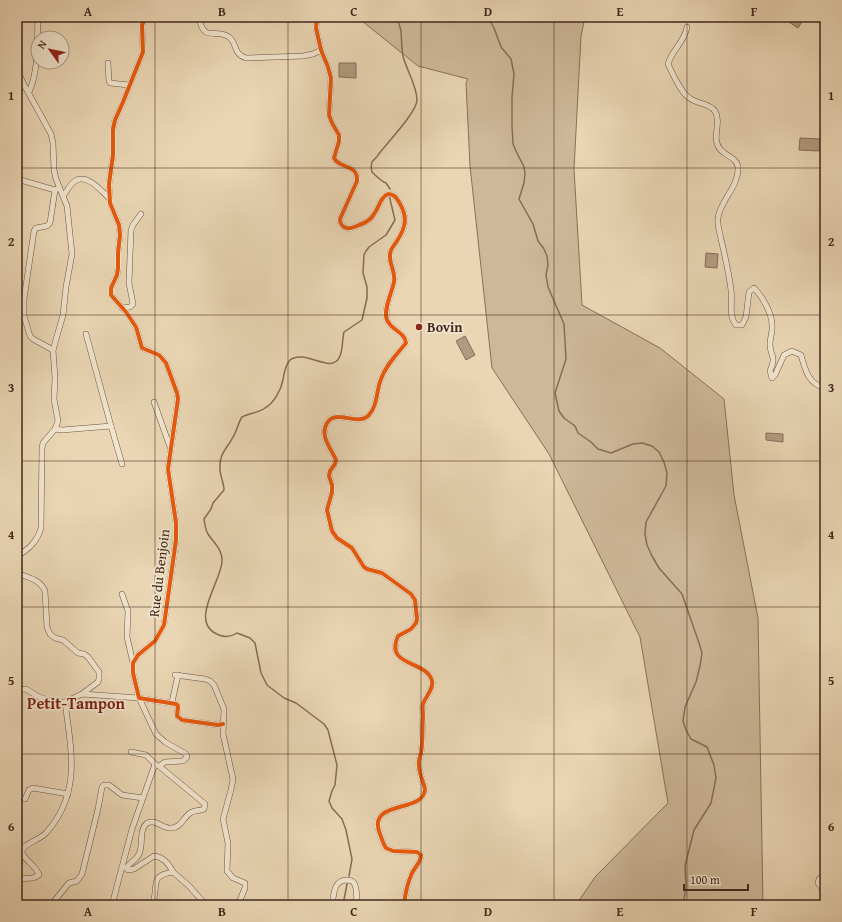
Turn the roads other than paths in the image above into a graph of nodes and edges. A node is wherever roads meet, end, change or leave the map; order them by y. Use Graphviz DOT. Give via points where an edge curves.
graph roads {
  1 [pos="38,17"];
  2 [pos="199,17"];
  3 [pos="317,17"];
  4 [pos="145,18"];
  5 [pos="687,27"];
  6 [pos="321,50"];
  7 [pos="108,63"];
  8 [pos="17,69"];
  9 [pos="129,85"];
  10 [pos="29,92"];
  11 [pos="17,179"];
  12 [pos="57,189"];
  13 [pos="63,196"];
  14 [pos="110,199"];
  15 [pos="141,214"];
  16 [pos="122,308"];
  17 [pos="86,334"];
  18 [pos="53,350"];
  19 [pos="825,388"];
  20 [pos="154,402"];
  21 [pos="111,426"];
  22 [pos="55,429"];
  23 [pos="170,448"];
  24 [pos="122,464"];
  25 [pos="17,556"];
  26 [pos="17,573"];
  27 [pos="122,594"];
  28 [pos="133,663"];
  29 [pos="17,690"];
  30 [pos="82,694"];
  31 [pos="139,698"];
  32 [pos="65,702"];
  33 [pos="172,702"];
  34 [pos="223,724"];
  35 [pos="131,752"];
  36 [pos="157,765"];
  37 [pos="68,794"];
  38 [pos="143,798"];
  39 [pos="25,799"];
  40 [pos="123,870"];
  41 [pos="173,872"];
  42 [pos="825,875"];
  43 [pos="17,879"];
  44 [pos="825,892"];
  45 [pos="51,905"];
  46 [pos="112,905"];
  47 [pos="152,905"];
  48 [pos="206,905"];
  49 [pos="238,905"];
  50 [pos="332,905"];
  51 [pos="357,905"];
  52 [pos="404,905"];
  1 -- 10 [label="street" via="34,76"];
  2 -- 6 [label="street" via="205,31 229,37 239,54 246,58 303,56"];
  3 -- 6 [label="street" via="316,28"];
  4 -- 9 [label="street, Rue du Benjoin" via="142,30 143,52"];
  5 -- 19 [label="street" via="686,34 668,64 686,95 715,112 718,118 718,146 737,162 734,185 720,207 717,220 731,291 732,320 736,325 742,325 746,317 749,292 754,288 766,303 772,323 772,378 784,355 792,351 801,354 810,380"];
  6 -- 52 [label="street" via="331,78 329,115 339,135 334,158 338,163 354,170 358,177 340,223 347,228 365,223 374,215 384,196 388,194 397,198 405,218 402,234 390,254 395,280 386,318 404,337 406,343 381,379 375,405 369,415 359,420 335,417 327,423 324,433 336,460 330,471 332,492 327,510 332,531 337,538 352,548 364,567 382,573 415,600 416,623 411,630 398,636 395,646 400,658 426,672 432,680 432,687 423,704 423,738 419,760 424,796 418,801 382,814 378,825 386,848 393,851 417,852 421,855 408,884"];
  7 -- 9 [label="street" via="108,81"];
  8 -- 10 [label="street"];
  9 -- 14 [label="street, Rue du Benjoin" via="113,129 113,155 108,184"];
  10 -- 12 [label="street" via="51,134"];
  11 -- 12 [label="street"];
  12 -- 13 [label="street"];
  12 -- 18 [label="street" via="50,223 34,231 24,299 24,316 30,336"];
  13 -- 14 [label="street" via="75,181 83,179"];
  13 -- 18 [label="street" via="68,213 72,254 63,315"];
  14 -- 16 [label="street, Rue du Benjoin" via="120,232 117,275 110,292"];
  15 -- 16 [label="street" via="131,230 129,283 133,304"];
  16 -- 23 [label="street, Rue du Benjoin" via="136,327 142,348 159,355 169,368 178,399"];
  17 -- 21 [label="street"];
  18 -- 22 [label="street" via="54,400 58,421"];
  20 -- 23 [label="street, Rue du Benjoin"];
  21 -- 22 [label="street"];
  21 -- 24 [label="street"];
  22 -- 25 [label="street" via="42,448 39,535 28,550"];
  23 -- 28 [label="street, Rue du Benjoin" via="168,469 176,532 165,618 158,637"];
  26 -- 30 [label="street" via="33,579 43,587 46,627 50,634 88,657 99,672 98,682"];
  27 -- 28 [label="street" via="128,611 127,637"];
  28 -- 31 [label="street"];
  29 -- 32 [label="street" via="26,689 46,700"];
  30 -- 31 [label="street"];
  30 -- 32 [label="street"];
  31 -- 33 [label="street"];
  31 -- 36 [label="street" via="156,734 186,755 182,761"];
  32 -- 37 [label="street" via="72,774"];
  33 -- 34 [label="street" via="178,706 177,716 182,720"];
  33 -- 34 [label="street" via="176,675 210,681 224,709"];
  34 -- 49 [label="street" via="233,779 223,819 228,843 226,871 233,878 245,883"];
  35 -- 36 [label="street" via="146,755"];
  36 -- 38 [label="street"];
  36 -- 40 [label="street" via="205,807 191,812 175,828 154,821 147,823 143,830 139,854"];
  37 -- 39 [label="street" via="33,788 29,790"];
  37 -- 43 [label="street" via="62,810 46,833 23,849 23,854 39,875"];
  38 -- 40 [label="street" via="132,829"];
  38 -- 45 [label="street" via="122,795 109,785 102,787 82,874 76,881 69,883"];
  40 -- 41 [label="street" via="134,869 157,856 163,859"];
  40 -- 46 [label="street"];
  41 -- 47 [label="street" via="162,874 157,879"];
  41 -- 48 [label="street"];
  42 -- 44 [label="street" via="818,882"];
  50 -- 51 [label="street" via="335,888 340,882 347,880 355,884"];
}
